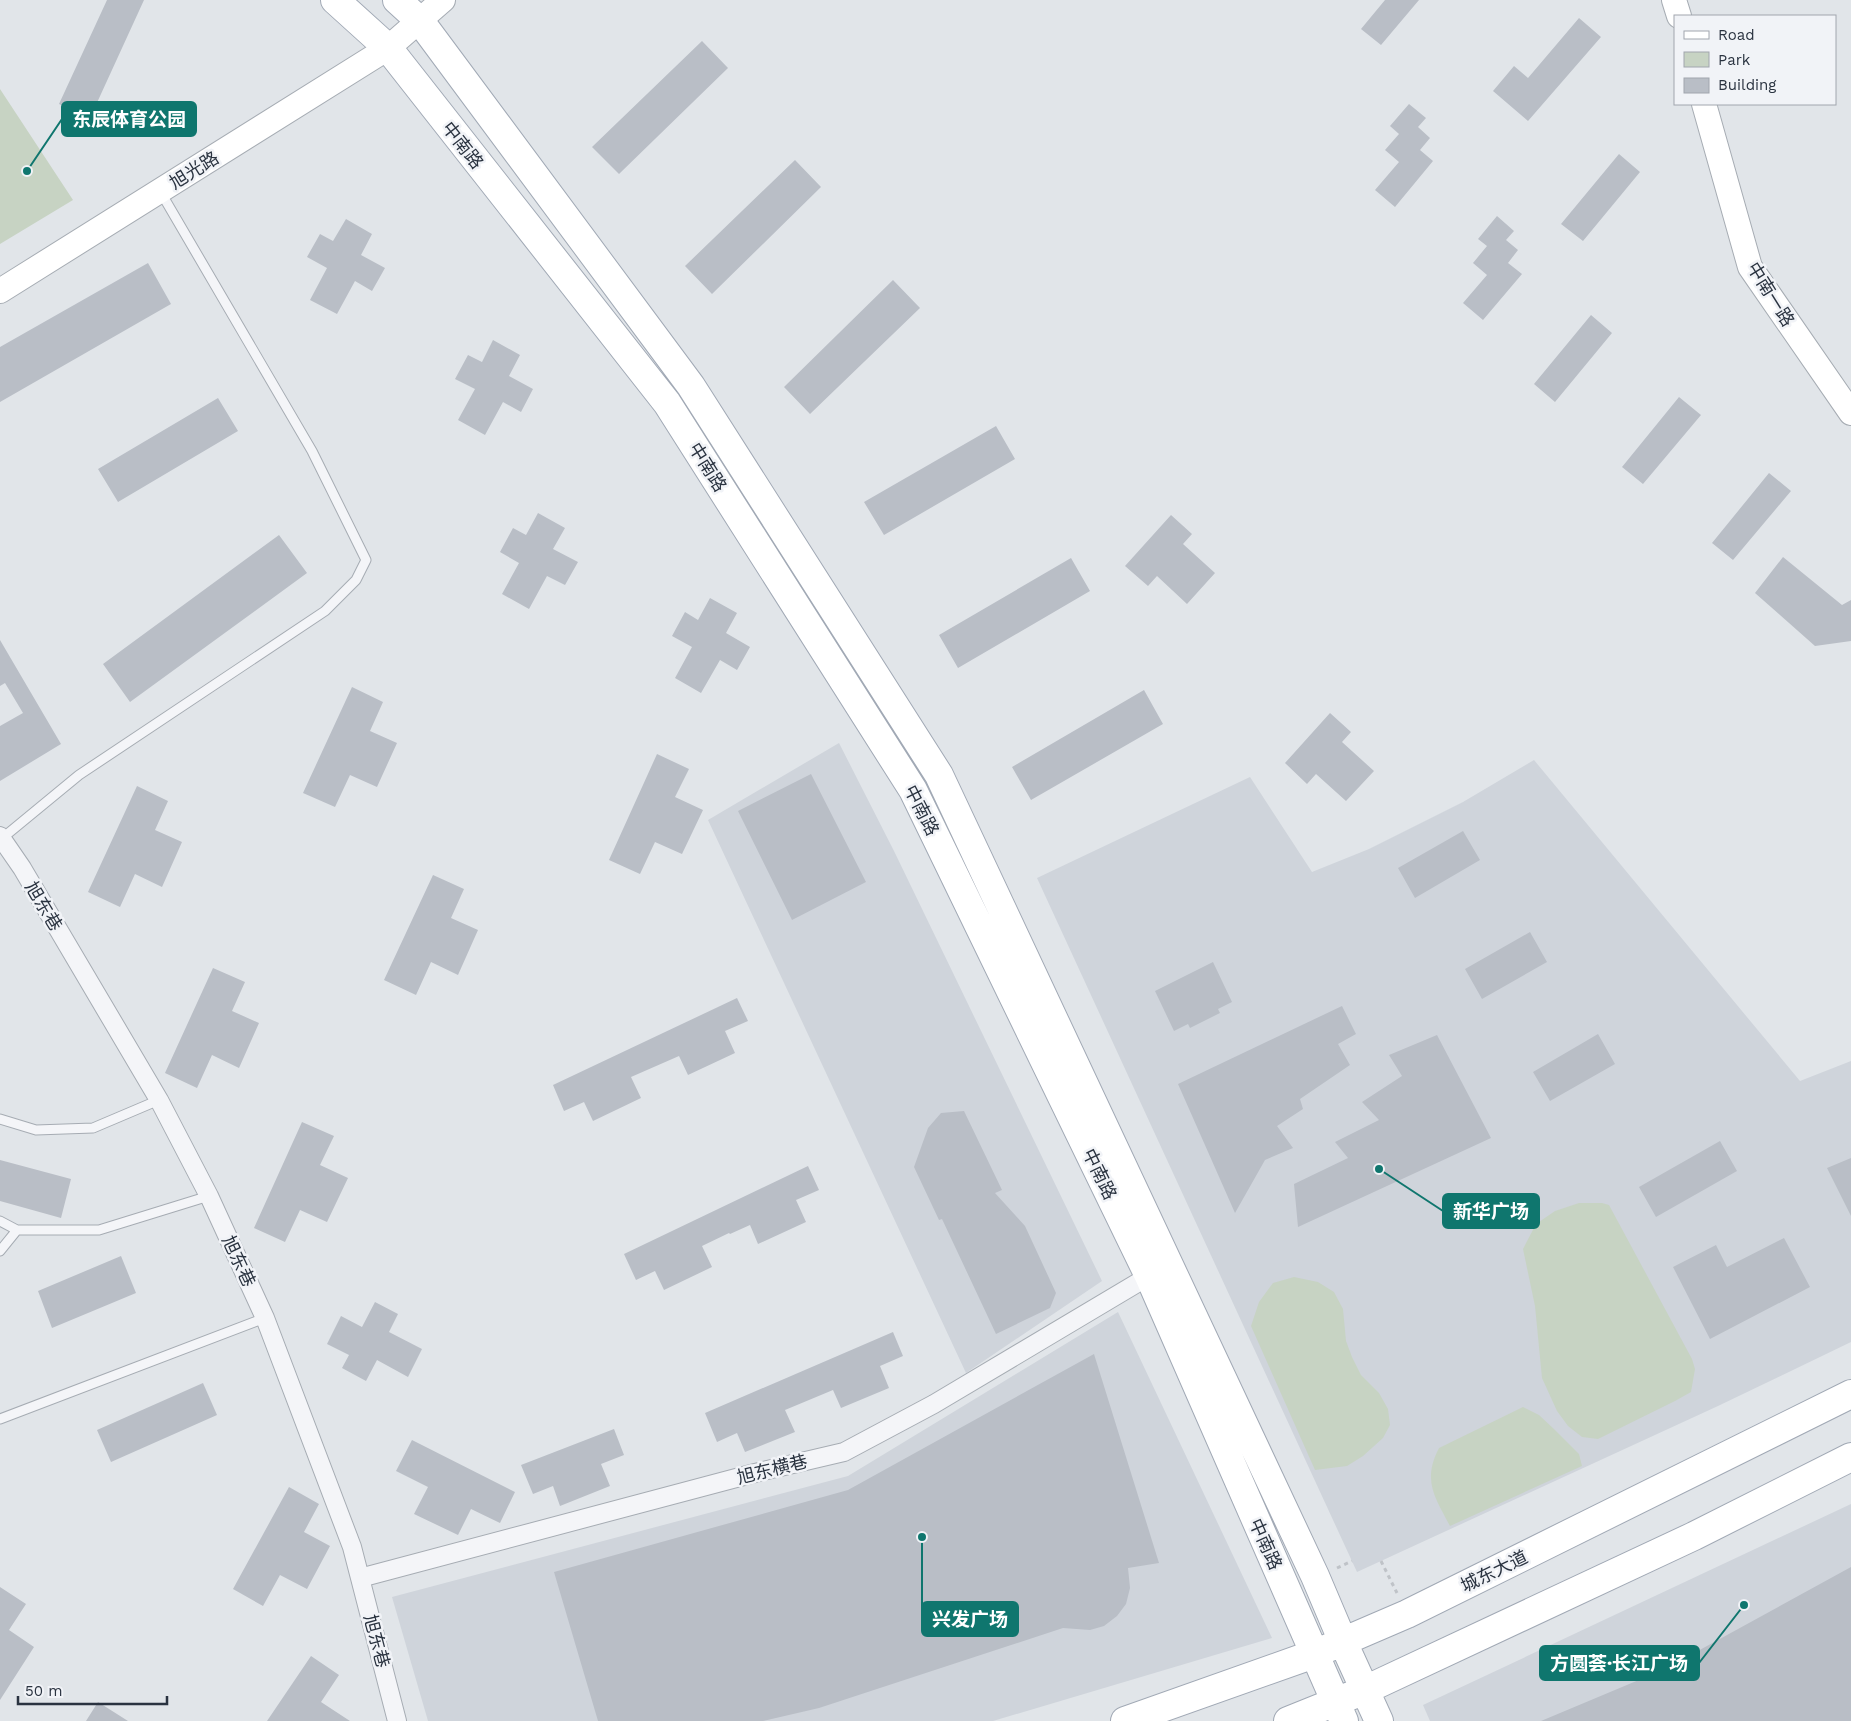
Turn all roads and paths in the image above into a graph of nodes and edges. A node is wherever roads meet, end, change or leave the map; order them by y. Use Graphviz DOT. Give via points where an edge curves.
graph roads {
  1 [pos="335,0"];
  2 [pos="397,0"];
  3 [pos="443,0"];
  4 [pos="1674,0"];
  5 [pos="1679,15"];
  6 [pos="420,21"];
  7 [pos="388,48"];
  8 [pos="1704,105"];
  9 [pos="160,191"];
  10 [pos="0,292"];
  11 [pos="1851,413"];
  12 [pos="1,839"];
  13 [pos="159,1100"];
  14 [pos="0,1119"];
  15 [pos="209,1196"];
  16 [pos="0,1222"];
  17 [pos="17,1230"];
  18 [pos="0,1251"];
  19 [pos="1149,1276"];
  20 [pos="265,1318"];
  21 [pos="1851,1394"];
  22 [pos="0,1419"];
  23 [pos="1851,1457"];
  24 [pos="1381,1561"];
  25 [pos="360,1578"];
  26 [pos="1408,1614"];
  27 [pos="1343,1642"];
  28 [pos="1314,1654"];
  29 [pos="1364,1690"];
  30 [pos="1340,1712"];
  31 [pos="398,1721"];
  32 [pos="1125,1721"];
  33 [pos="1288,1721"];
  34 [pos="1379,1721"];
  1 -- 7 [label="main road, 中南路"];
  2 -- 6 [label="main road, 中南路"];
  3 -- 6 [label="street, 旭光路"];
  4 -- 5 [label="street"];
  6 -- 7 [label="street, 旭光路"];
  6 -- 27 [label="main road, 中南路" via="691,386 939,775 1316,1576"];
  7 -- 9 [label="street, 旭光路"];
  7 -- 19 [label="main road, 中南路" via="667,403 913,790"];
  8 -- 11 [label="street, 中南一路" via="1750,267"];
  9 -- 10 [label="street, 旭光路"];
  9 -- 12 [label="lane" via="312,451 366,560 356,580 325,611 79,776"];
  12 -- 13 [label="street, 旭东巷" via="22,868"];
  13 -- 14 [label="lane" via="93,1128 36,1130"];
  13 -- 15 [label="street, 旭东巷"];
  15 -- 17 [label="lane" via="99,1230"];
  15 -- 20 [label="street, 旭东巷"];
  16 -- 17 [label="lane"];
  17 -- 18 [label="lane"];
  19 -- 25 [label="street, 旭东横巷" via="934,1404 844,1452"];
  19 -- 28 [label="main road, 中南路"];
  20 -- 22 [label="lane"];
  20 -- 25 [label="street, 旭东巷" via="352,1548"];
  21 -- 26 [label="main road, 城东大道"];
  23 -- 29 [label="main road" via="1694,1536"];
  24 -- 26 [label="path"];
  25 -- 31 [label="street, 旭东巷"];
  26 -- 27 [label="main road, 城东大道"];
  27 -- 28 [label="main road, 城东大道"];
  27 -- 29 [label="main road, 中南路"];
  28 -- 30 [label="main road, 中南路"];
  28 -- 32 [label="main road, 城东大道"];
  29 -- 30 [label="main road"];
  29 -- 34 [label="main road, 中南路"];
  30 -- 33 [label="main road"];
}
